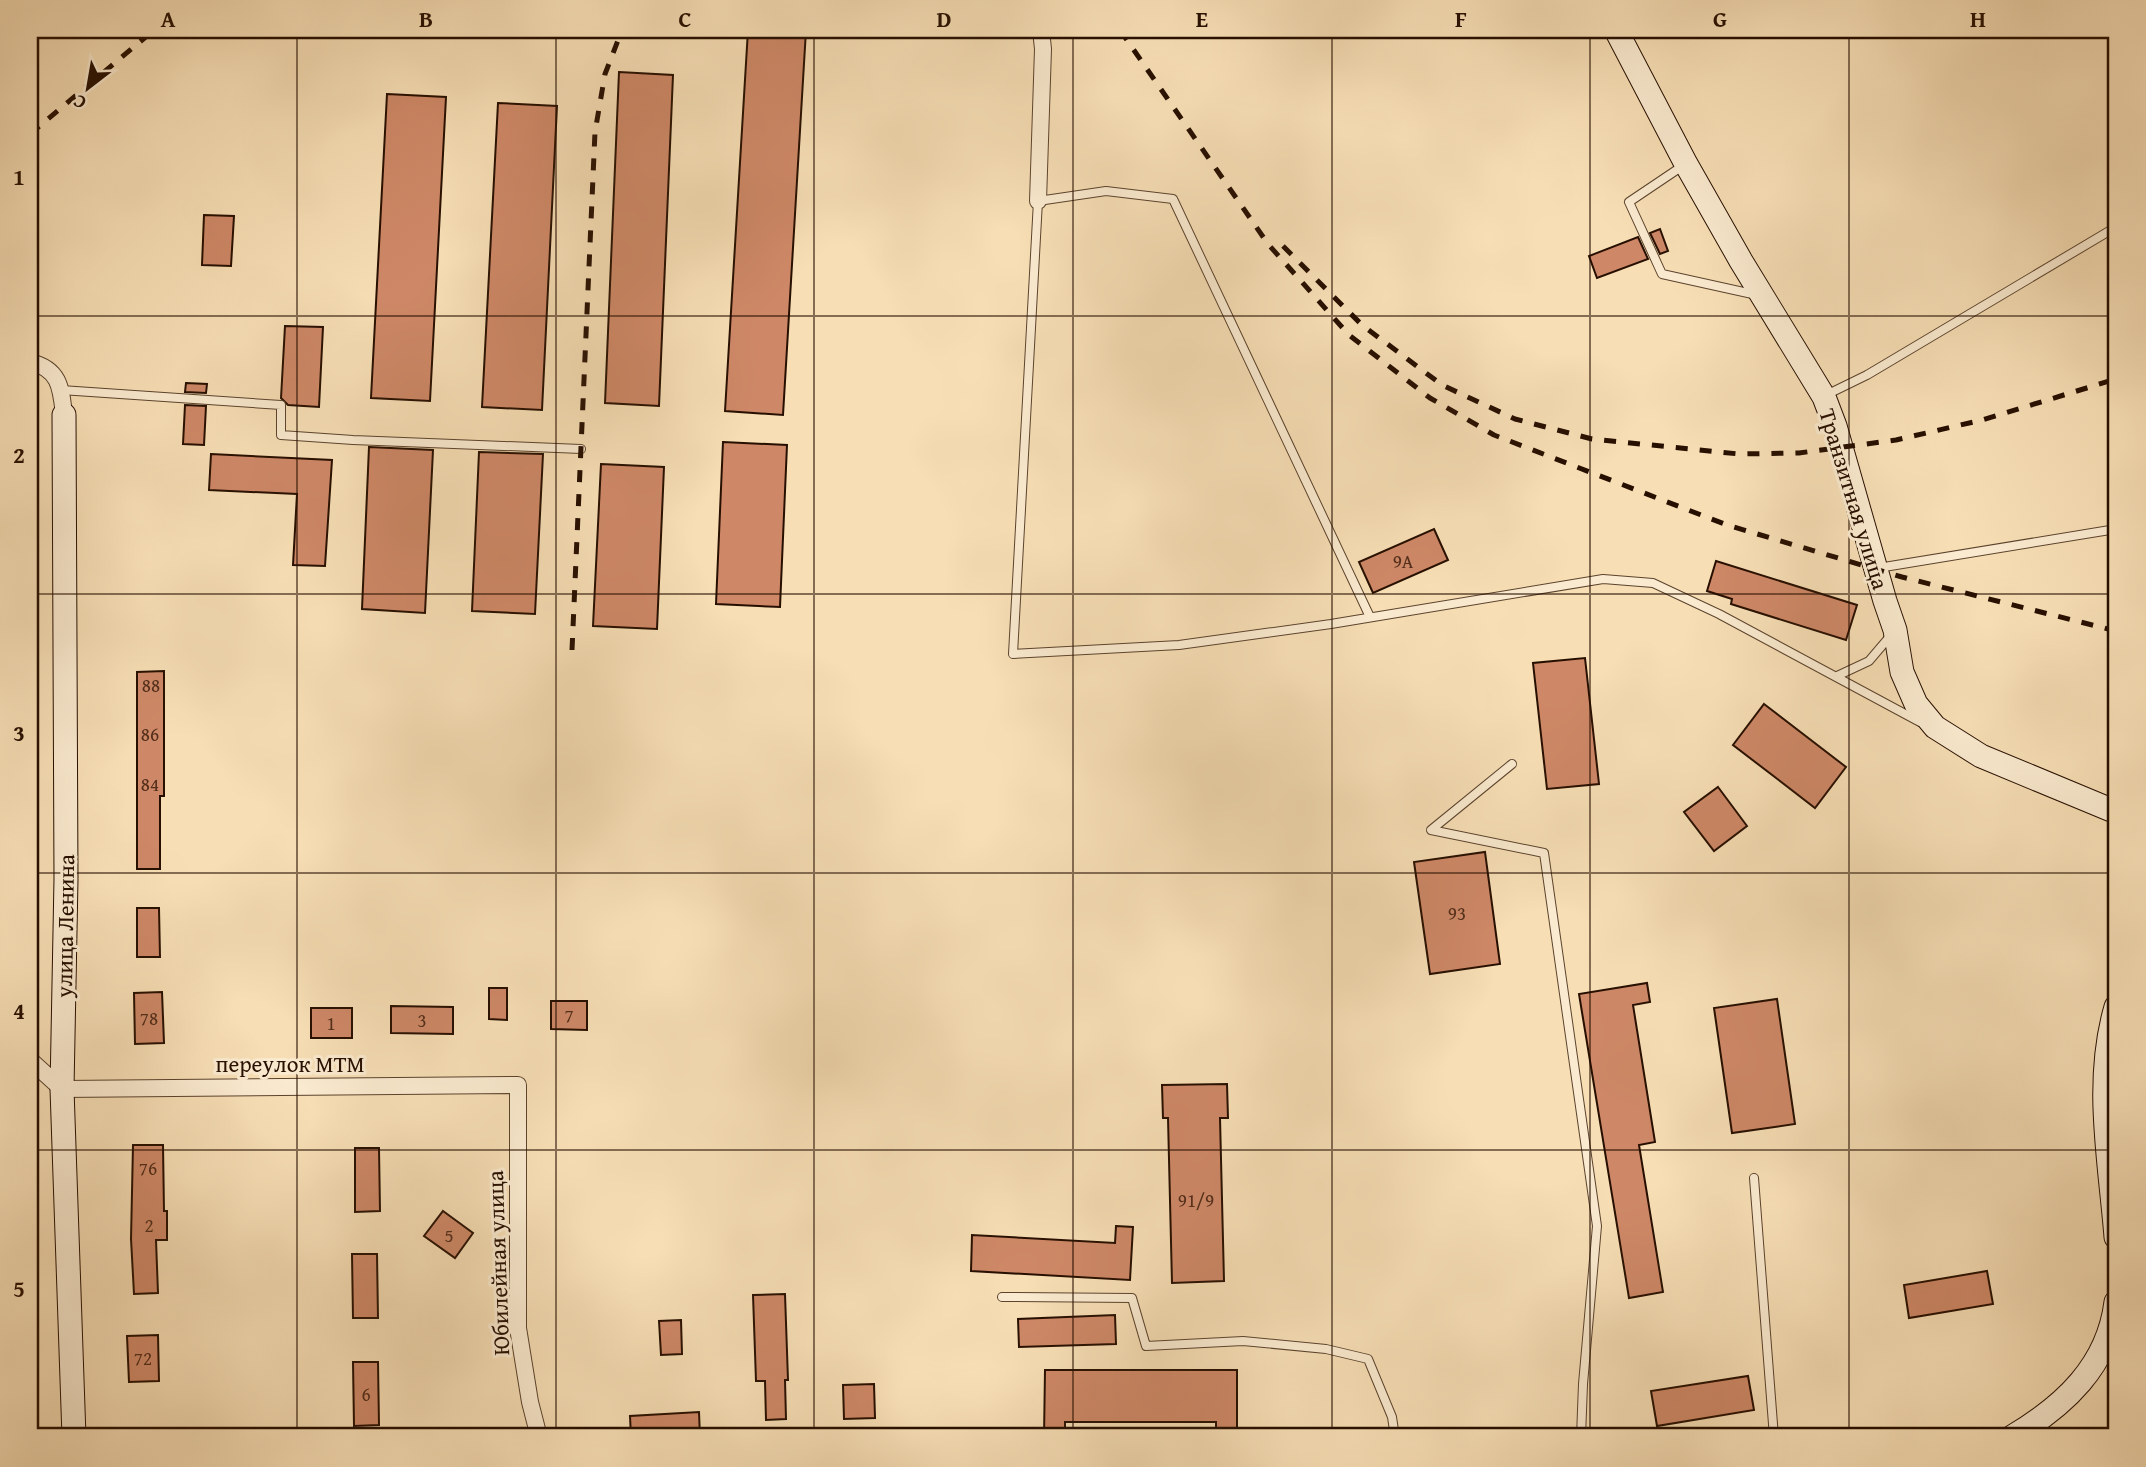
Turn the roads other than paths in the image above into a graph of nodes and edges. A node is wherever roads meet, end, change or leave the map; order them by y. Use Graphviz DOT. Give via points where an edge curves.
graph roads {
  1 [pos="1041,30"];
  2 [pos="1616,30"];
  3 [pos="1686,164"];
  4 [pos="1038,201"];
  5 [pos="2116,227"];
  6 [pos="1764,297"];
  7 [pos="30,362"];
  8 [pos="61,390"];
  9 [pos="1824,397"];
  10 [pos="64,415"];
  11 [pos="581,449"];
  12 [pos="2116,529"];
  13 [pos="1875,569"];
  14 [pos="1370,617"];
  15 [pos="1895,630"];
  16 [pos="1837,676"];
  17 [pos="1956,742"];
  18 [pos="1512,764"];
  19 [pos="2116,812"];
  20 [pos="2116,1007"];
  21 [pos="30,1060"];
  22 [pos="518,1085"];
  23 [pos="62,1089"];
  24 [pos="2113,1165"];
  25 [pos="1754,1178"];
  26 [pos="2116,1237"];
  27 [pos="1002,1297"];
  28 [pos="2116,1302"];
  29 [pos="74,1437"];
  30 [pos="539,1437"];
  31 [pos="1395,1437"];
  32 [pos="1581,1437"];
  33 [pos="1774,1437"];
  34 [pos="2012,1437"];
  1 -- 4 [label="street"];
  2 -- 3 [label="street, Транзитная улица"];
  3 -- 6 [label="street, Транзитная улица"];
  3 -- 6 [label="lane" via="1629,202 1662,274"];
  4 -- 14 [label="lane" via="1106,191 1173,199"];
  4 -- 14 [label="lane" via="1013,654 1179,645"];
  5 -- 9 [label="lane"];
  6 -- 9 [label="street, Транзитная улица"];
  7 -- 8 [label="street" via="55,375"];
  8 -- 10 [label="street"];
  8 -- 11 [label="lane" via="281,405 281,435"];
  9 -- 13 [label="street, Транзитная улица"];
  10 -- 23 [label="street, улица Ленина"];
  12 -- 13 [label="lane"];
  13 -- 15 [label="street, Транзитная улица"];
  14 -- 16 [label="lane" via="1603,579 1653,583"];
  15 -- 16 [label="lane" via="1869,661"];
  15 -- 17 [label="street, Транзитная улица" via="1902,672 1916,704 1935,727"];
  16 -- 17 [label="lane"];
  17 -- 19 [label="street, Транзитная улица"];
  18 -- 32 [label="lane" via="1431,830 1544,853 1597,1226"];
  20 -- 24 [label="street" via="2109,1030 2103,1097"];
  21 -- 23 [label="street"];
  22 -- 23 [label="street, переулок МТМ"];
  22 -- 30 [label="street, Юбилейная улица" via="518,1328"];
  23 -- 29 [label="street, улица Ленина"];
  24 -- 26 [label="street"];
  25 -- 33 [label="lane"];
  27 -- 31 [label="lane" via="1132,1298 1146,1346 1242,1341 1326,1349 1368,1359 1392,1417"];
  28 -- 34 [label="street" via="2114,1319 2092,1369 2068,1397"];
}
